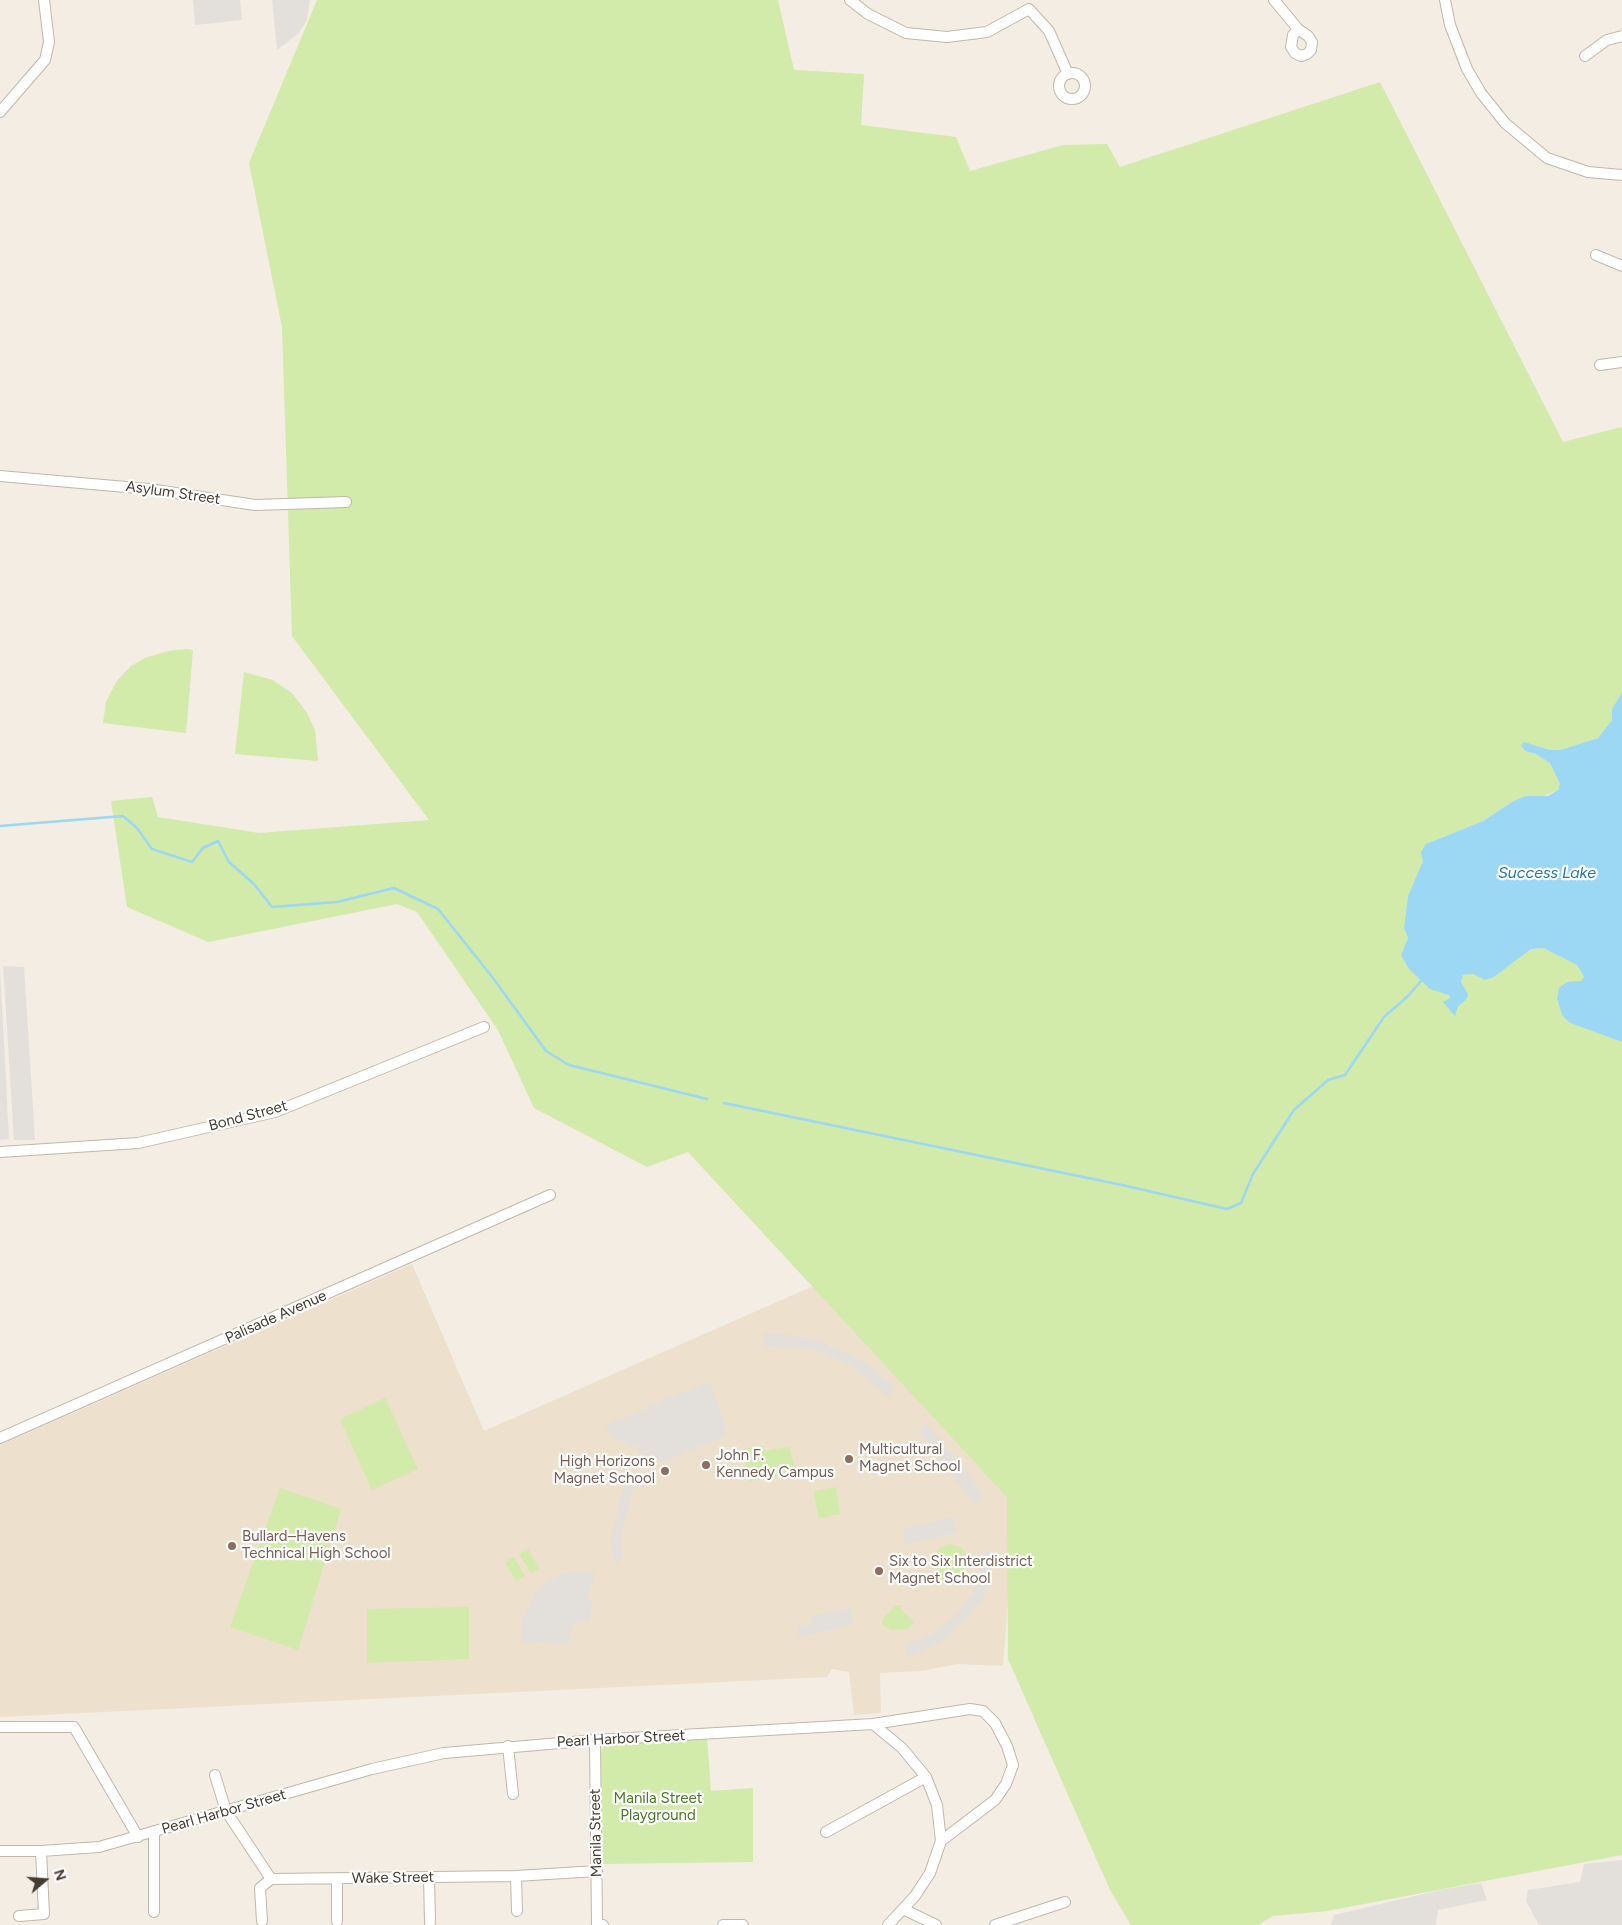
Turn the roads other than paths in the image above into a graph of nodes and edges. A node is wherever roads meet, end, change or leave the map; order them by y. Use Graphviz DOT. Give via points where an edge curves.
graph roads {
  1 [pos="44,0"];
  2 [pos="850,0"];
  3 [pos="1274,0"];
  4 [pos="1445,0"];
  5 [pos="1030,4"];
  6 [pos="1298,29"];
  7 [pos="1622,36"];
  8 [pos="1584,56"];
  9 [pos="1068,74"];
  10 [pos="0,112"];
  11 [pos="1622,175"];
  12 [pos="1596,255"];
  13 [pos="1622,266"];
  14 [pos="1622,362"];
  15 [pos="1600,365"];
  16 [pos="0,476"];
  17 [pos="346,502"];
  18 [pos="484,1027"];
  19 [pos="0,1152"];
  20 [pos="550,1195"];
  21 [pos="0,1438"];
  22 [pos="873,1724"];
  23 [pos="0,1727"];
  24 [pos="595,1740"];
  25 [pos="508,1746"];
  26 [pos="215,1775"];
  27 [pos="926,1777"];
  28 [pos="513,1794"];
  29 [pos="226,1811"];
  30 [pos="826,1832"];
  31 [pos="154,1833"];
  32 [pos="138,1837"];
  33 [pos="941,1842"];
  34 [pos="0,1851"];
  35 [pos="41,1851"];
  36 [pos="597,1871"];
  37 [pos="516,1876"];
  38 [pos="429,1877"];
  39 [pos="271,1879"];
  40 [pos="337,1879"];
  41 [pos="1065,1902"];
  42 [pos="903,1909"];
  43 [pos="517,1911"];
  44 [pos="154,1912"];
  45 [pos="19,1916"];
  46 [pos="262,1921"];
  47 [pos="337,1921"];
  48 [pos="430,1922"];
  49 [pos="597,1925"];
  50 [pos="603,1925"];
  51 [pos="723,1925"];
  52 [pos="742,1925"];
  53 [pos="888,1925"];
  54 [pos="936,1925"];
  55 [pos="995,1925"];
  1 -- 10 [label="street" via="49,42 45,60"];
  2 -- 5 [label="street" via="868,14 906,33 947,37 987,32"];
  3 -- 6 [label="street"];
  4 -- 11 [label="street" via="1450,25 1467,69 1481,93 1506,123 1547,158 1588,172"];
  5 -- 9 [label="street" via="1049,32"];
  7 -- 8 [label="street" via="1608,40"];
  12 -- 13 [label="street"];
  14 -- 15 [label="street"];
  16 -- 17 [label="street, Asylum Street" via="149,488 254,505"];
  18 -- 19 [label="street, Bond Street" via="275,1112 138,1143"];
  20 -- 21 [label="street, Palisade Avenue"];
  22 -- 24 [label="street, Pearl Harbor Street"];
  22 -- 27 [label="street" via="902,1748"];
  22 -- 33 [label="street, Pearl Harbor Street" via="970,1709 983,1711 995,1723 1008,1746 1013,1765 1006,1784 995,1800"];
  23 -- 32 [label="street" via="74,1727"];
  24 -- 25 [label="street, Pearl Harbor Street"];
  24 -- 36 [label="street, Manila Street"];
  25 -- 28 [label="street"];
  25 -- 29 [label="street, Pearl Harbor Street" via="444,1753 372,1769"];
  26 -- 29 [label="street"];
  27 -- 30 [label="street"];
  27 -- 33 [label="street" via="937,1804"];
  29 -- 31 [label="street, Pearl Harbor Street"];
  29 -- 39 [label="street"];
  31 -- 32 [label="street, Pearl Harbor Street"];
  31 -- 44 [label="street"];
  32 -- 35 [label="street, Pearl Harbor Street" via="99,1847"];
  33 -- 42 [label="street" via="930,1873"];
  34 -- 35 [label="street, Pearl Harbor Street"];
  35 -- 45 [label="street" via="44,1914"];
  36 -- 37 [label="street, Wake Street"];
  36 -- 49 [label="street, Manila Street"];
  37 -- 38 [label="street, Wake Street"];
  37 -- 43 [label="street"];
  38 -- 40 [label="street, Wake Street"];
  38 -- 48 [label="street"];
  39 -- 40 [label="street, Wake Street"];
  39 -- 46 [label="street" via="260,1888"];
  40 -- 47 [label="street"];
  41 -- 55 [label="street"];
  42 -- 53 [label="street"];
  42 -- 54 [label="street"];
  49 -- 50 [label="street"];
  51 -- 52 [label="street"];
}
